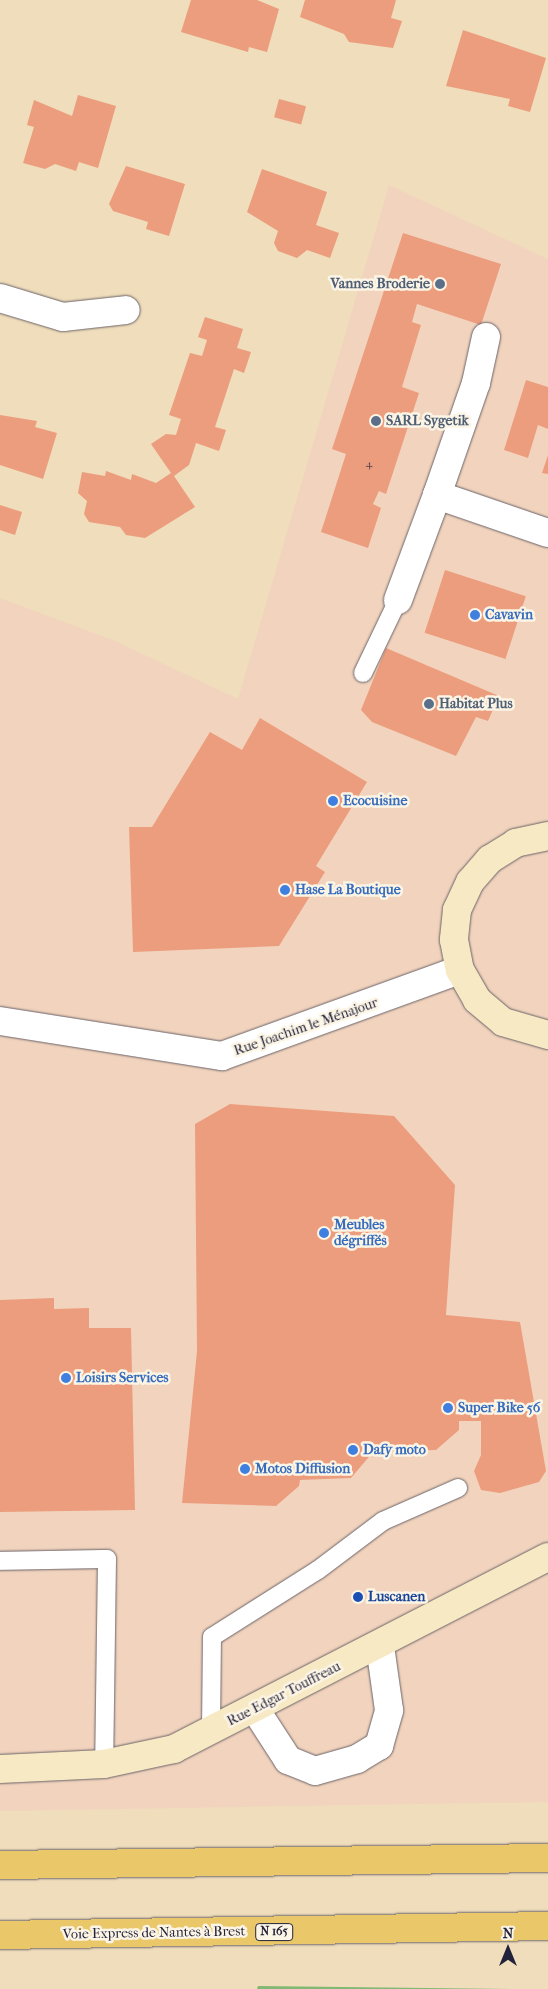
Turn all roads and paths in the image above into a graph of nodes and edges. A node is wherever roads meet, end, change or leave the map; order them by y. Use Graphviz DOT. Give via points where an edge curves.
graph roads {
  1 [pos="0,298"];
  2 [pos="126,310"];
  3 [pos="486,337"];
  4 [pos="437,495"];
  5 [pos="548,533"];
  6 [pos="398,600"];
  7 [pos="363,673"];
  8 [pos="547,832"];
  9 [pos="460,970"];
  10 [pos="0,1021"];
  11 [pos="548,1035"];
  12 [pos="458,1488"];
  13 [pos="548,1557"];
  14 [pos="0,1560"];
  15 [pos="380,1646"];
  16 [pos="255,1708"];
  17 [pos="211,1730"];
  18 [pos="104,1764"];
  19 [pos="0,1769"];
  20 [pos="548,1858"];
  21 [pos="0,1865"];
  22 [pos="548,1926"];
  23 [pos="0,1935"];
  1 -- 2 [label="street" via="63,317"];
  3 -- 4 [label="street" via="476,383"];
  4 -- 5 [label="street"];
  4 -- 6 [label="street"];
  6 -- 7 [label="lane"];
  8 -- 9 [label="street" via="516,843 496,855 470,882 457,910 454,940"];
  9 -- 10 [label="street, Rue Joachim le Ménajour" via="222,1056"];
  9 -- 11 [label="street" via="477,1000 503,1022"];
  12 -- 17 [label="lane" via="383,1520 318,1570 212,1637"];
  13 -- 15 [label="street, Rue Edgar Touffreau"];
  14 -- 18 [label="lane" via="107,1559"];
  15 -- 16 [label="street, Rue Edgar Touffreau"];
  15 -- 16 [label="street" via="389,1710 378,1746 357,1759 315,1771 288,1760"];
  16 -- 17 [label="street, Rue Edgar Touffreau"];
  17 -- 18 [label="street, Rue Edgar Touffreau" via="174,1749"];
  18 -- 19 [label="street, Rue Edgar Touffreau"];
  20 -- 21 [label="highway"];
  22 -- 23 [label="highway, Voie Express de Nantes à Brest / N 165"];
}
